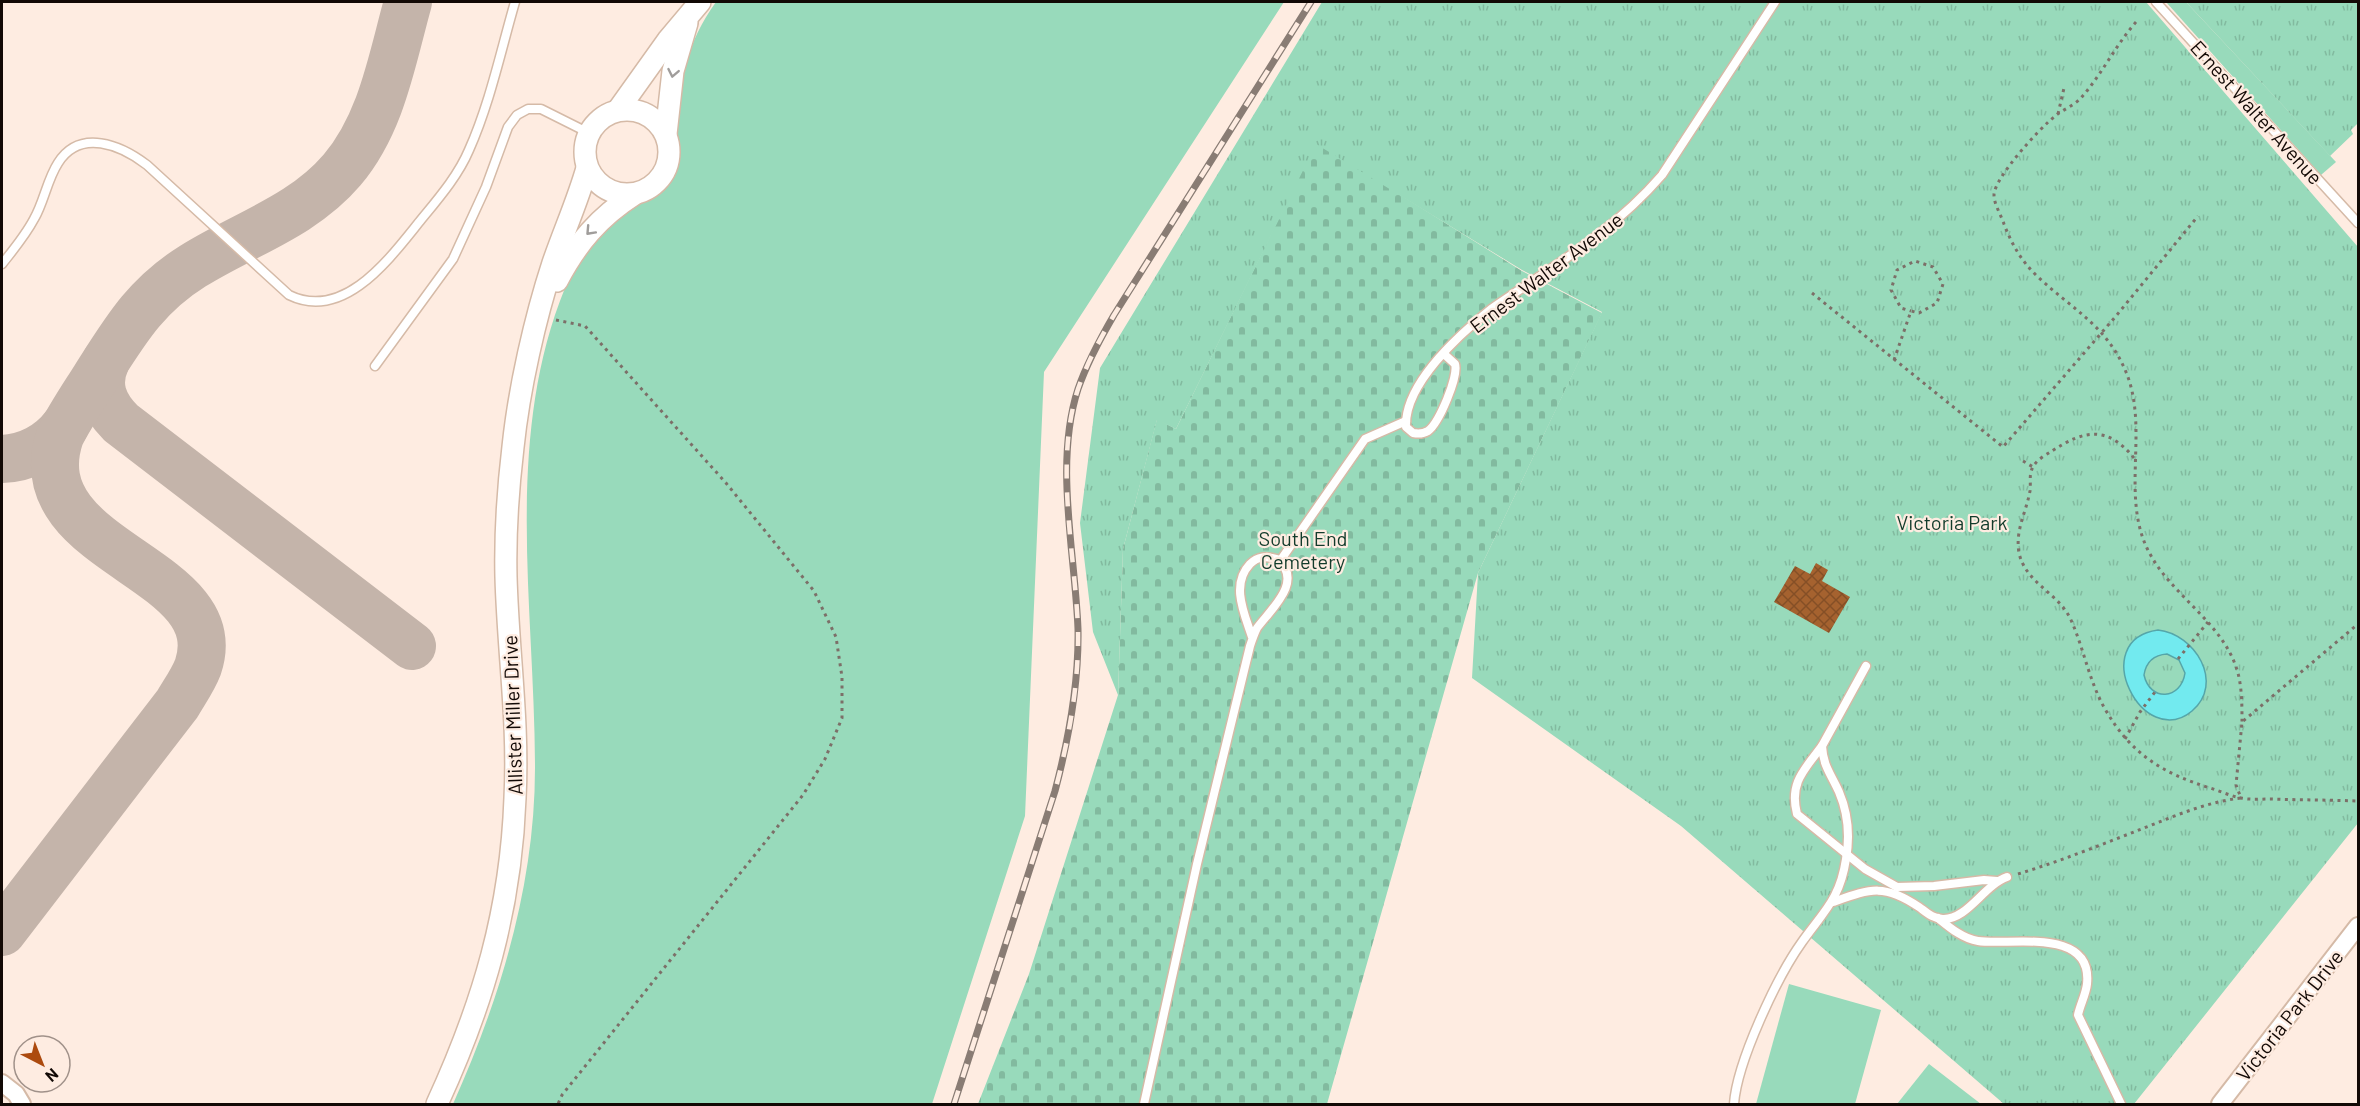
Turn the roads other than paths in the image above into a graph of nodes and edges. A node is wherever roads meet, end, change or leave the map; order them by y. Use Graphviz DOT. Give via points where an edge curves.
graph roads {
  1 [pos="515,2"];
  2 [pos="1774,2"];
  3 [pos="2156,2"];
  4 [pos="695,9"];
  5 [pos="618,110"];
  6 [pos="589,133"];
  7 [pos="666,134"];
  8 [pos="587,168"];
  9 [pos="635,194"];
  10 [pos="2358,223"];
  11 [pos="2,264"];
  12 [pos="539,316"];
  13 [pos="1444,354"];
  14 [pos="375,366"];
  15 [pos="1405,423"];
  16 [pos="1280,561"];
  17 [pos="1252,638"];
  18 [pos="1866,666"];
  19 [pos="1822,746"];
  20 [pos="1847,853"];
  21 [pos="2007,877"];
  22 [pos="1997,881"];
  23 [pos="1833,902"];
  24 [pos="1938,918"];
  25 [pos="2358,926"];
  26 [pos="2,1083"];
  27 [pos="22,1104"];
  28 [pos="437,1104"];
  29 [pos="1144,1104"];
  30 [pos="1734,1104"];
  31 [pos="2121,1104"];
  32 [pos="2220,1104"];
  1 -- 11 [label="lane" via="478,127 460,168 399,247 365,282 346,293 309,302 289,295 147,165 126,150 103,143 82,145 58,163 34,220"];
  2 -- 13 [label="lane, Ernest Walter Avenue" via="1646,193 1587,245 1491,309"];
  3 -- 10 [label="lane, Ernest Walter Avenue"];
  4 -- 5 [label="street"];
  4 -- 7 [label="street, one-way" via="673,71"];
  5 -- 6 [label="street" via="600,118"];
  5 -- 7 [label="street" via="641,111"];
  6 -- 8 [label="street" via="584,156"];
  6 -- 14 [label="lane" via="541,109 528,109 517,115 508,127 453,259"];
  7 -- 9 [label="street" via="669,153 665,171 657,182"];
  8 -- 9 [label="street" via="606,189"];
  8 -- 12 [label="street, Allister Miller Drive" via="552,266"];
  9 -- 12 [label="street, Allister Miller Drive, one-way" via="585,235"];
  12 -- 28 [label="street, Allister Miller Drive" via="517,416 508,520 506,576 515,702 509,875 483,992"];
  13 -- 15 [label="lane, Ernest Walter Avenue" via="1414,395"];
  13 -- 15 [label="lane" via="1457,369 1437,417 1428,430 1418,434"];
  15 -- 16 [label="lane" via="1365,439"];
  16 -- 17 [label="lane" via="1285,571 1285,592"];
  16 -- 17 [label="lane" via="1260,558 1244,573 1241,598"];
  17 -- 29 [label="lane"];
  18 -- 19 [label="lane"];
  19 -- 20 [label="lane" via="1822,760 1846,813"];
  19 -- 20 [label="lane" via="1800,774 1794,802 1797,814"];
  20 -- 22 [label="lane" via="1865,869 1897,887"];
  20 -- 23 [label="lane"];
  21 -- 22 [label="lane"];
  22 -- 24 [label="lane" via="1962,913"];
  23 -- 24 [label="lane" via="1875,889 1903,897"];
  23 -- 30 [label="lane" via="1802,942 1778,983 1741,1071"];
  24 -- 31 [label="lane" via="1977,941 2053,942 2076,955 2087,977 2078,1015"];
  25 -- 32 [label="street, Victoria Park Drive"];
  26 -- 27 [label="street"];
}
